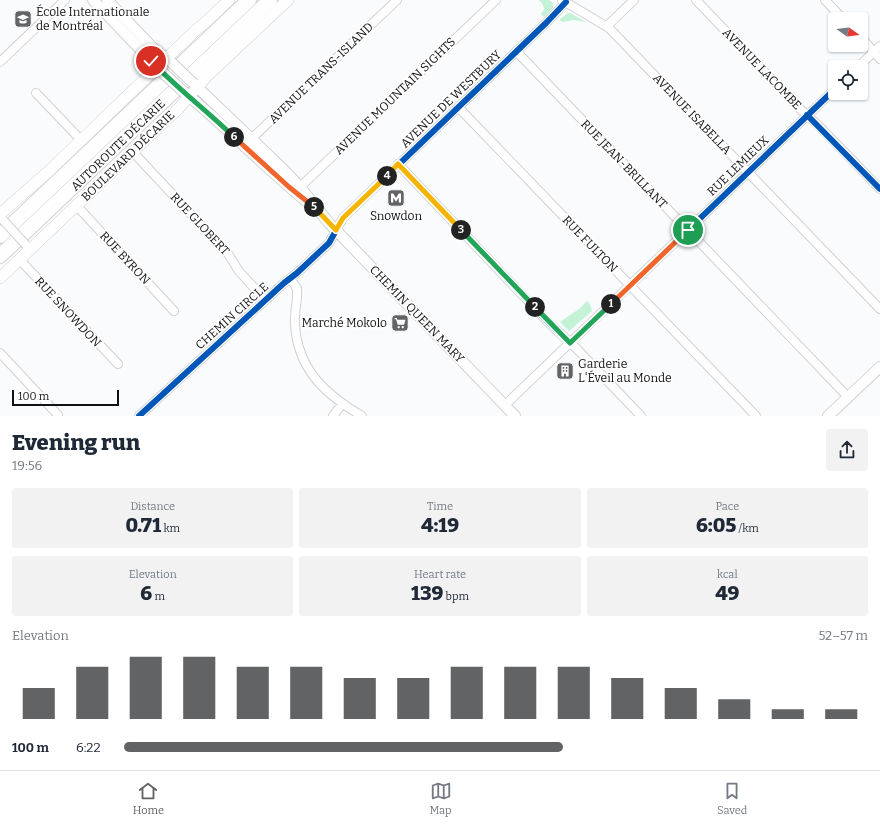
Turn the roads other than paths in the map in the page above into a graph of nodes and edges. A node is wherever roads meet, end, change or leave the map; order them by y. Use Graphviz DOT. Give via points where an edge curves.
graph roads {
  1 [pos="65,0"];
  2 [pos="93,0"];
  3 [pos="107,0"];
  4 [pos="230,0"];
  5 [pos="249,0"];
  6 [pos="270,0"];
  7 [pos="288,0"];
  8 [pos="397,0"];
  9 [pos="496,0"];
  10 [pos="634,0"];
  11 [pos="696,0"];
  12 [pos="825,0"];
  13 [pos="564,1"];
  14 [pos="836,12"];
  15 [pos="607,26"];
  16 [pos="868,42"];
  17 [pos="877,49"];
  18 [pos="516,51"];
  19 [pos="880,59"];
  20 [pos="169,60"];
  21 [pos="865,60"];
  22 [pos="0,62"];
  23 [pos="159,69"];
  24 [pos="196,85"];
  25 [pos="36,93"];
  26 [pos="187,95"];
  27 [pos="828,96"];
  28 [pos="458,107"];
  29 [pos="807,115"];
  30 [pos="252,139"];
  31 [pos="81,140"];
  32 [pos="245,146"];
  33 [pos="132,151"];
  34 [pos="398,164"];
  35 [pos="748,172"];
  36 [pos="880,189"];
  37 [pos="298,190"];
  38 [pos="76,205"];
  39 [pos="1,217"];
  40 [pos="336,230"];
  41 [pos="688,230"];
  42 [pos="0,236"];
  43 [pos="28,247"];
  44 [pos="0,256"];
  45 [pos="19,260"];
  46 [pos="0,278"];
  47 [pos="290,279"];
  48 [pos="630,285"];
  49 [pos="266,300"];
  50 [pos="880,309"];
  51 [pos="174,311"];
  52 [pos="570,343"];
  53 [pos="0,353"];
  54 [pos="118,364"];
  55 [pos="880,367"];
  56 [pos="848,397"];
  57 [pos="342,404"];
  58 [pos="505,405"];
  59 [pos="58,415"];
  60 [pos="139,416"];
  61 [pos="333,416"];
  62 [pos="362,416"];
  63 [pos="515,416"];
  64 [pos="641,416"];
  65 [pos="756,416"];
  66 [pos="828,416"];
  1 -- 22 [label="street"];
  2 -- 23 [label="street, CHEMIN QUEEN MARY"];
  3 -- 20 [label="street, CHEMIN QUEEN MARY" via="156,51"];
  4 -- 20 [label="main road"];
  5 -- 42 [label="highway, AUTOROUTE DÉCARIE"];
  6 -- 44 [label="highway, AUTOROUTE DÉCARIE"];
  7 -- 24 [label="main road, BOULEVARD DÉCARIE"];
  8 -- 30 [label="street, AVENUE TRANS-ISLAND"];
  9 -- 37 [label="street, AVENUE MOUNTAIN SIGHTS"];
  10 -- 15 [label="street"];
  11 -- 29 [label="street, AVENUE LACOMBE"];
  12 -- 14 [label="street"];
  13 -- 15 [label="street, AVENUE ISABELLA"];
  13 -- 18 [label="street, AVENUE DE WESTBURY" via="559,11"];
  15 -- 35 [label="street, AVENUE ISABELLA"];
  16 -- 17 [label="street"];
  17 -- 19 [label="street"];
  17 -- 21 [label="street"];
  18 -- 28 [label="street, AVENUE DE WESTBURY"];
  18 -- 41 [label="street, RUE JEAN-BRILLANT"];
  20 -- 23 [label="main road"];
  20 -- 24 [label="street, CHEMIN QUEEN MARY, bridge"];
  23 -- 26 [label="street, CHEMIN QUEEN MARY, bridge"];
  23 -- 31 [label="main road"];
  24 -- 26 [label="main road, BOULEVARD DÉCARIE"];
  24 -- 30 [label="street, CHEMIN QUEEN MARY"];
  25 -- 31 [label="street"];
  26 -- 32 [label="street, CHEMIN QUEEN MARY"];
  26 -- 33 [label="main road, BOULEVARD DÉCARIE"];
  27 -- 29 [label="street, RUE LEMIEUX"];
  28 -- 34 [label="street, AVENUE DE WESTBURY"];
  28 -- 48 [label="street, RUE FULTON"];
  29 -- 35 [label="street, RUE LEMIEUX"];
  29 -- 36 [label="street, AVENUE LACOMBE"];
  30 -- 32 [label="street, AVENUE TRANS-ISLAND"];
  30 -- 37 [label="street, CHEMIN QUEEN MARY"];
  31 -- 39 [label="main road"];
  32 -- 37 [label="street, CHEMIN QUEEN MARY"];
  33 -- 38 [label="main road, BOULEVARD DÉCARIE"];
  33 -- 49 [label="street, RUE GLOBERT" via="231,257 238,270"];
  34 -- 40 [label="street, AVENUE DE WESTBURY" via="343,218"];
  34 -- 52 [label="street"];
  35 -- 41 [label="street, RUE LEMIEUX"];
  35 -- 50 [label="street, AVENUE ISABELLA"];
  37 -- 40 [label="street, CHEMIN QUEEN MARY"];
  38 -- 43 [label="main road, BOULEVARD DÉCARIE"];
  38 -- 51 [label="street, RUE BYRON"];
  39 -- 43 [label="street, bridge"];
  40 -- 47 [label="street, CHEMIN CIRCLE" via="329,244"];
  40 -- 58 [label="street, CHEMIN QUEEN MARY"];
  41 -- 48 [label="street, RUE LEMIEUX"];
  41 -- 56 [label="street, RUE JEAN-BRILLANT"];
  43 -- 45 [label="main road, BOULEVARD DÉCARIE"];
  45 -- 46 [label="main road, BOULEVARD DÉCARIE"];
  45 -- 54 [label="street, RUE SNOWDON"];
  47 -- 49 [label="street, CHEMIN CIRCLE"];
  47 -- 57 [label="street" via="297,288 295,327 304,361 320,385"];
  48 -- 52 [label="street, RUE LEMIEUX"];
  48 -- 65 [label="street, RUE FULTON"];
  49 -- 60 [label="street, CHEMIN CIRCLE"];
  52 -- 58 [label="street, RUE LEMIEUX"];
  52 -- 64 [label="street"];
  53 -- 59 [label="street"];
  55 -- 56 [label="street"];
  56 -- 66 [label="street"];
  57 -- 61 [label="street"];
  57 -- 62 [label="street"];
  58 -- 63 [label="street, CHEMIN QUEEN MARY"];
}
